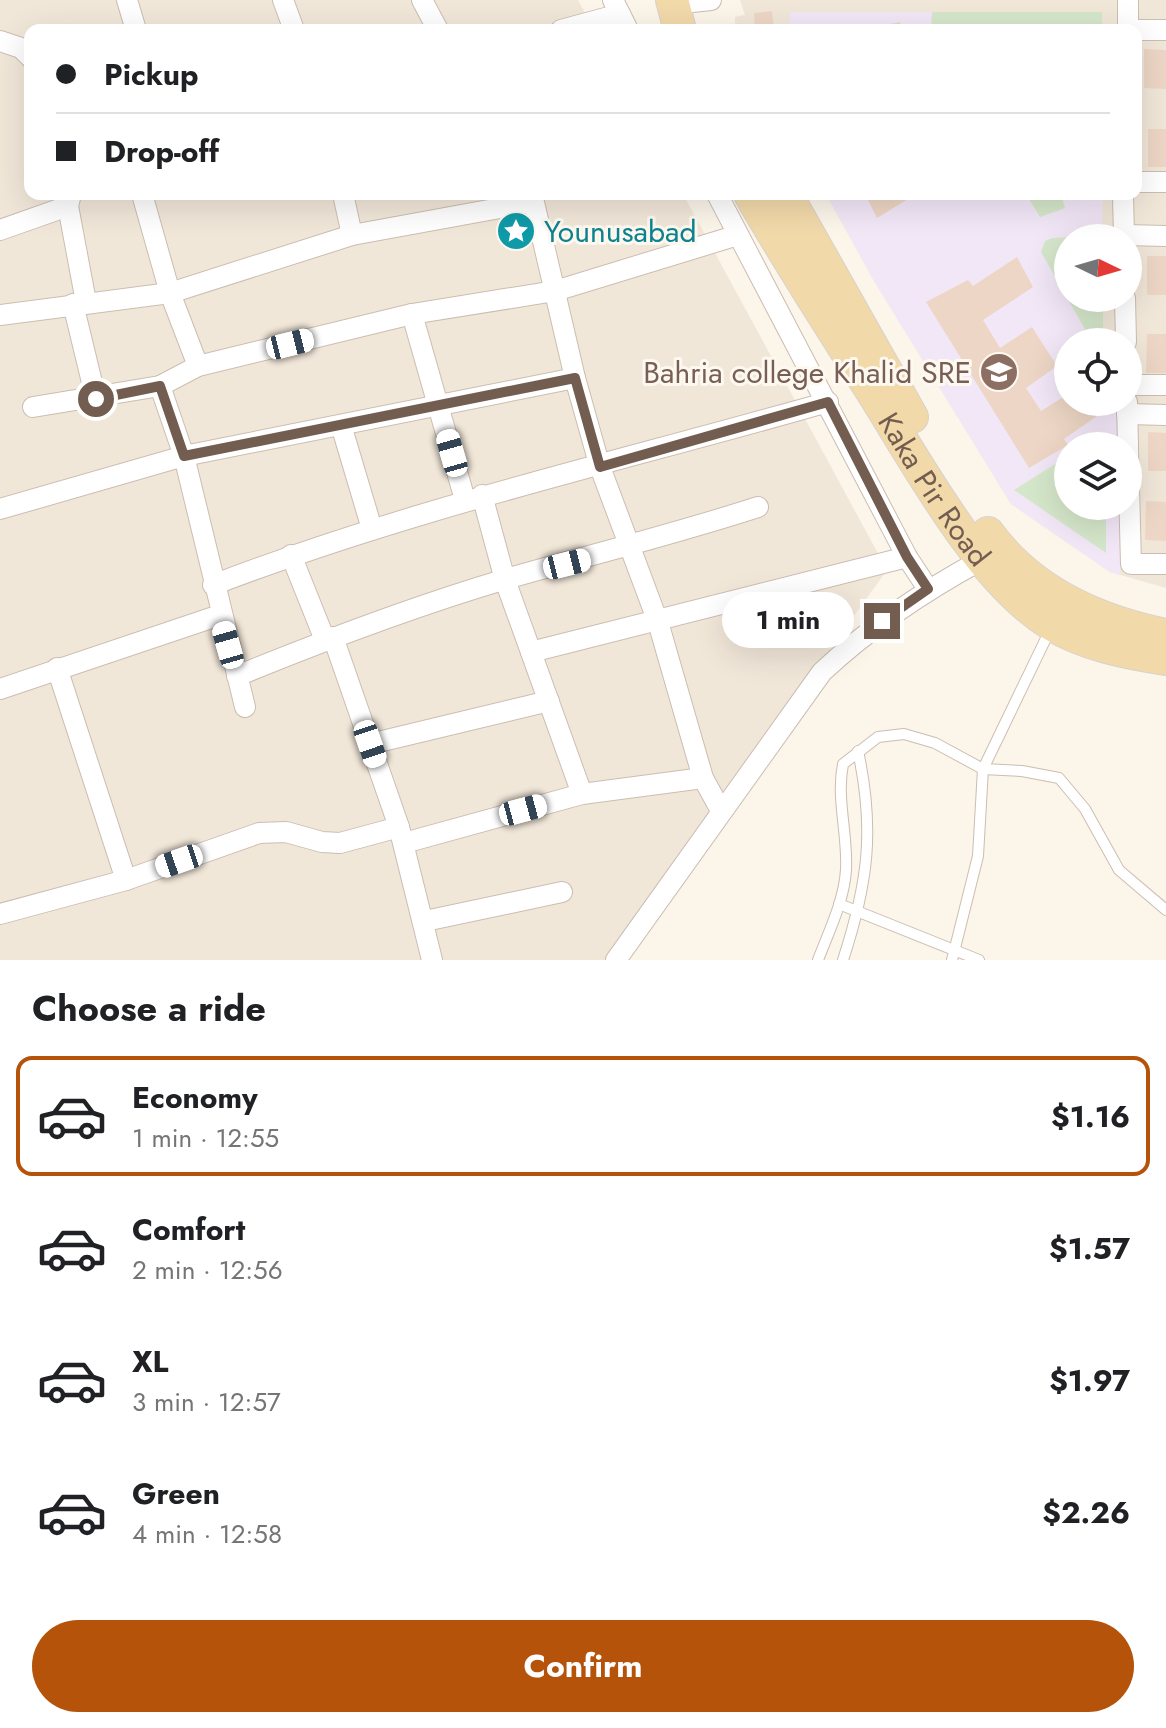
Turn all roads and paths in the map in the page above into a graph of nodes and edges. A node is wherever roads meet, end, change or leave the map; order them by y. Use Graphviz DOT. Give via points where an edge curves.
graph roads {
  1 [pos="127,0"];
  2 [pos="283,0"];
  3 [pos="422,0"];
  4 [pos="711,0"];
  5 [pos="1128,0"];
  6 [pos="675,11"];
  7 [pos="620,15"];
  8 [pos="134,24"];
  9 [pos="292,24"];
  10 [pos="435,24"];
  11 [pos="585,24"];
  12 [pos="1128,24"];
  13 [pos="1142,30"];
  14 [pos="1166,30"];
  15 [pos="0,41"];
  16 [pos="24,51"];
  17 [pos="1142,182"];
  18 [pos="1166,182"];
  19 [pos="70,200"];
  20 [pos="144,200"];
  21 [pos="344,200"];
  22 [pos="522,200"];
  23 [pos="532,200"];
  24 [pos="720,200"];
  25 [pos="755,200"];
  26 [pos="788,200"];
  27 [pos="1123,200"];
  28 [pos="1124,224"];
  29 [pos="0,230"];
  30 [pos="352,235"];
  31 [pos="738,235"];
  32 [pos="1166,236"];
  33 [pos="1142,237"];
  34 [pos="802,252"];
  35 [pos="555,291"];
  36 [pos="170,293"];
  37 [pos="80,303"];
  38 [pos="412,314"];
  39 [pos="0,315"];
  40 [pos="198,366"];
  41 [pos="575,378"];
  42 [pos="1142,385"];
  43 [pos="1166,385"];
  44 [pos="160,386"];
  45 [pos="96,399"];
  46 [pos="828,402"];
  47 [pos="438,405"];
  48 [pos="33,407"];
  49 [pos="1142,411"];
  50 [pos="1166,415"];
  51 [pos="341,425"];
  52 [pos="184,456"];
  53 [pos="600,467"];
  54 [pos="473,497"];
  55 [pos="758,507"];
  56 [pos="0,509"];
  57 [pos="1130,520"];
  58 [pos="372,529"];
  59 [pos="629,548"];
  60 [pos="291,555"];
  61 [pos="907,557"];
  62 [pos="983,559"];
  63 [pos="1166,564"];
  64 [pos="505,580"];
  65 [pos="213,585"];
  66 [pos="928,589"];
  67 [pos="220,615"];
  68 [pos="658,622"];
  69 [pos="1052,625"];
  70 [pos="1166,635"];
  71 [pos="329,638"];
  72 [pos="531,652"];
  73 [pos="1166,659"];
  74 [pos="57,668"];
  75 [pos="237,676"];
  76 [pos="0,689"];
  77 [pos="549,701"];
  78 [pos="245,707"];
  79 [pos="370,744"];
  80 [pos="858,751"];
  81 [pos="983,769"];
  82 [pos="703,778"];
  83 [pos="582,794"];
  84 [pos="720,809"];
  85 [pos="401,835"];
  86 [pos="126,880"];
  87 [pos="562,892"];
  88 [pos="839,904"];
  89 [pos="860,910"];
  90 [pos="1166,910"];
  91 [pos="0,914"];
  92 [pos="425,921"];
  93 [pos="954,955"];
  94 [pos="432,960"];
  95 [pos="616,960"];
  96 [pos="818,960"];
  97 [pos="843,960"];
  98 [pos="979,960"];
  1 -- 8 [label="street"];
  2 -- 9 [label="street"];
  3 -- 10 [label="street"];
  4 -- 6 [label="street"];
  5 -- 12 [label="street"];
  7 -- 11 [label="street"];
  13 -- 14 [label="street"];
  15 -- 16 [label="street"];
  17 -- 18 [label="street"];
  19 -- 29 [label="street"];
  19 -- 37 [label="street"];
  20 -- 36 [label="street"];
  21 -- 30 [label="street"];
  22 -- 30 [label="street"];
  23 -- 35 [label="street"];
  24 -- 31 [label="street"];
  25 -- 34 [label="main road, Kaka Pir Road"];
  26 -- 34 [label="main road, Kaka Pir Road"];
  27 -- 28 [label="street"];
  30 -- 36 [label="street"];
  31 -- 35 [label="street"];
  31 -- 46 [label="street"];
  32 -- 33 [label="street"];
  34 -- 62 [label="main road, Kaka Pir Road" via="929,482"];
  34 -- 70 [label="main road, Kaka Pir Road" via="993,541 1057,598 1121,626"];
  35 -- 38 [label="street"];
  35 -- 41 [label="street"];
  36 -- 37 [label="street"];
  36 -- 40 [label="street"];
  37 -- 39 [label="street"];
  37 -- 45 [label="street"];
  38 -- 40 [label="street"];
  38 -- 47 [label="street"];
  40 -- 44 [label="street"];
  41 -- 47 [label="street"];
  41 -- 53 [label="street"];
  42 -- 43 [label="street"];
  44 -- 45 [label="street"];
  44 -- 52 [label="street"];
  45 -- 48 [label="street"];
  46 -- 53 [label="street"];
  46 -- 61 [label="street"];
  47 -- 51 [label="street"];
  47 -- 54 [label="street"];
  49 -- 50 [label="street"];
  51 -- 52 [label="street"];
  51 -- 58 [label="street"];
  52 -- 56 [label="street"];
  52 -- 65 [label="street"];
  53 -- 54 [label="street"];
  53 -- 59 [label="street"];
  54 -- 58 [label="street"];
  54 -- 64 [label="street"];
  55 -- 59 [label="street"];
  57 -- 63 [label="street" via="1131,564"];
  58 -- 60 [label="street"];
  59 -- 64 [label="street"];
  59 -- 68 [label="street"];
  60 -- 65 [label="street"];
  60 -- 71 [label="street"];
  61 -- 66 [label="street"];
  61 -- 68 [label="street"];
  62 -- 66 [label="street"];
  62 -- 69 [label="main road, Kaka Pir Road"];
  64 -- 71 [label="street"];
  64 -- 72 [label="street"];
  65 -- 67 [label="street"];
  66 -- 84 [label="street" via="862,634 822,672"];
  67 -- 74 [label="street"];
  67 -- 75 [label="street"];
  68 -- 72 [label="street"];
  68 -- 82 [label="street"];
  69 -- 73 [label="main road, Kaka Pir Road" via="1120,652"];
  69 -- 81 [label="lane"];
  71 -- 75 [label="street"];
  71 -- 79 [label="street"];
  72 -- 77 [label="street"];
  74 -- 76 [label="street"];
  74 -- 86 [label="street"];
  75 -- 78 [label="street"];
  77 -- 79 [label="street"];
  77 -- 83 [label="street"];
  79 -- 85 [label="street"];
  80 -- 81 [label="lane" via="878,737 904,734 935,743"];
  80 -- 88 [label="lane" via="843,764 839,787 846,858"];
  80 -- 89 [label="lane" via="870,823"];
  81 -- 90 [label="lane" via="1059,778 1085,809 1119,870"];
  81 -- 93 [label="lane" via="978,856"];
  82 -- 83 [label="street"];
  82 -- 84 [label="street"];
  83 -- 85 [label="street"];
  84 -- 95 [label="street"];
  85 -- 86 [label="street" via="340,843 286,832 259,833"];
  85 -- 92 [label="street"];
  86 -- 91 [label="street"];
  87 -- 92 [label="street"];
  88 -- 89 [label="lane"];
  88 -- 96 [label="lane"];
  89 -- 93 [label="lane"];
  89 -- 97 [label="lane"];
  92 -- 94 [label="street"];
  93 -- 98 [label="lane"];
}
